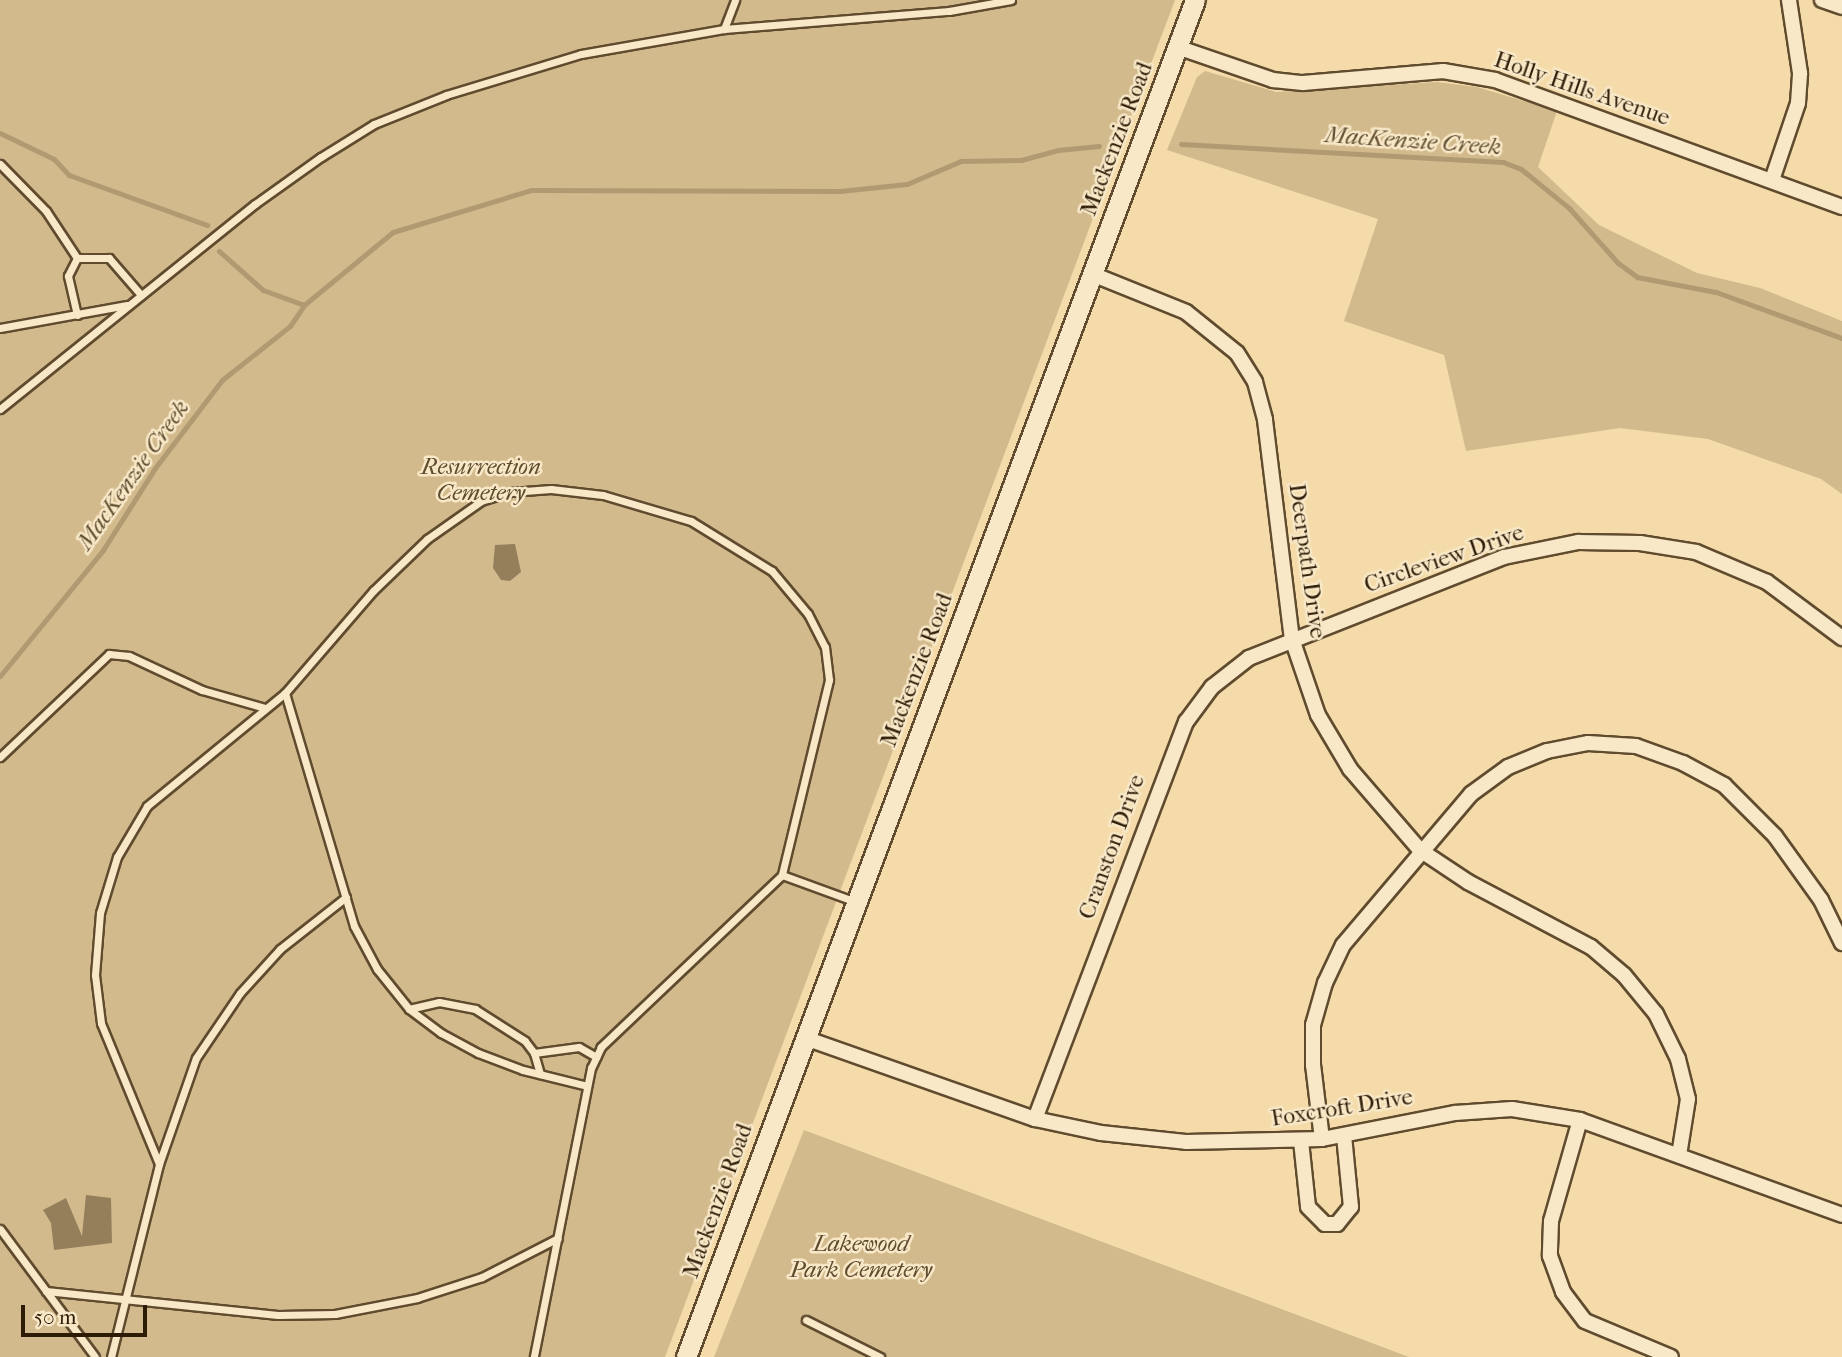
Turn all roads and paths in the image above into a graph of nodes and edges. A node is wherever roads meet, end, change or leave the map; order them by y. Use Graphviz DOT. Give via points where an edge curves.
graph roads {
  1 [pos="735,0"];
  2 [pos="1011,0"];
  3 [pos="1195,0"];
  4 [pos="1789,0"];
  5 [pos="1822,0"];
  6 [pos="1842,7"];
  7 [pos="724,29"];
  8 [pos="1177,47"];
  9 [pos="0,164"];
  10 [pos="1772,180"];
  11 [pos="1842,207"];
  12 [pos="77,258"];
  13 [pos="1092,274"];
  14 [pos="141,295"];
  15 [pos="128,305"];
  16 [pos="78,315"];
  17 [pos="0,328"];
  18 [pos="0,409"];
  19 [pos="1842,638"];
  20 [pos="1292,639"];
  21 [pos="285,693"];
  22 [pos="265,708"];
  23 [pos="0,757"];
  24 [pos="1420,850"];
  25 [pos="782,875"];
  26 [pos="346,897"];
  27 [pos="857,902"];
  28 [pos="1842,943"];
  29 [pos="409,1009"];
  30 [pos="805,1038"];
  31 [pos="534,1053"];
  32 [pos="596,1057"];
  33 [pos="540,1074"];
  34 [pos="587,1086"];
  35 [pos="1035,1119"];
  36 [pos="1580,1119"];
  37 [pos="1343,1135"];
  38 [pos="1322,1139"];
  39 [pos="1301,1141"];
  40 [pos="1679,1155"];
  41 [pos="159,1164"];
  42 [pos="1842,1215"];
  43 [pos="0,1229"];
  44 [pos="558,1238"];
  45 [pos="46,1291"];
  46 [pos="126,1300"];
  47 [pos="806,1320"];
  48 [pos="95,1357"];
  49 [pos="111,1357"];
  50 [pos="534,1357"];
  51 [pos="687,1357"];
  52 [pos="880,1357"];
  53 [pos="1671,1357"];
  1 -- 7 [label="lane"];
  2 -- 7 [label="lane" via="949,11"];
  3 -- 8 [label="main road, Mackenzie Road"];
  4 -- 10 [label="street" via="1800,73 1798,103"];
  5 -- 6 [label="street"];
  7 -- 14 [label="lane" via="581,54 446,95 374,124 255,204"];
  8 -- 10 [label="street, Holly Hills Avenue" via="1273,80 1303,83 1443,71 1495,80"];
  8 -- 13 [label="main road, Mackenzie Road"];
  9 -- 12 [label="lane" via="46,211"];
  10 -- 11 [label="street, Holly Hills Avenue"];
  12 -- 14 [label="lane" via="109,258"];
  12 -- 16 [label="lane" via="68,276"];
  13 -- 20 [label="street, Deerpath Drive" via="1206,324 1237,353 1255,382 1265,420"];
  13 -- 27 [label="main road, Mackenzie Road"];
  14 -- 15 [label="lane"];
  15 -- 16 [label="lane"];
  15 -- 18 [label="lane"];
  16 -- 17 [label="lane"];
  19 -- 20 [label="street, Circleview Drive" via="1767,582 1696,552 1640,543 1578,542 1504,557"];
  20 -- 24 [label="street, Deerpath Drive" via="1318,715 1350,769"];
  20 -- 35 [label="street, Cranston Drive" via="1249,658 1212,687 1186,722"];
  21 -- 22 [label="lane"];
  21 -- 25 [label="lane" via="373,591 427,539 481,501 512,492 551,489 603,495 691,521 772,571 808,614 825,647 829,680"];
  21 -- 26 [label="lane"];
  22 -- 23 [label="lane" via="202,690 129,656 109,654"];
  22 -- 41 [label="lane" via="147,806 117,857 100,912 95,975 101,1023"];
  24 -- 28 [label="street" via="1471,794 1508,767 1547,751 1588,743 1636,746 1683,762 1724,785 1775,836 1821,900"];
  24 -- 38 [label="street" via="1343,944 1325,982 1313,1025"];
  24 -- 40 [label="street, Deerpath Drive" via="1468,882 1591,947 1624,975 1656,1014 1678,1059 1688,1099"];
  25 -- 27 [label="lane"];
  25 -- 32 [label="lane" via="601,1047"];
  26 -- 29 [label="lane" via="354,926 377,970"];
  26 -- 41 [label="lane" via="280,949 215,1027 178,1100"];
  27 -- 30 [label="main road, Mackenzie Road"];
  29 -- 31 [label="lane" via="439,1002 475,1009 526,1041"];
  29 -- 33 [label="lane" via="478,1054"];
  30 -- 35 [label="street, Foxcroft Drive"];
  30 -- 51 [label="main road, Mackenzie Road"];
  31 -- 32 [label="lane" via="579,1047"];
  31 -- 33 [label="lane"];
  32 -- 34 [label="lane"];
  33 -- 34 [label="lane"];
  34 -- 44 [label="lane"];
  35 -- 39 [label="street, Foxcroft Drive" via="1101,1133 1186,1142"];
  36 -- 37 [label="street, Foxcroft Drive" via="1511,1109 1455,1113"];
  36 -- 40 [label="street, Foxcroft Drive"];
  36 -- 53 [label="street" via="1551,1221 1550,1256 1563,1292 1585,1321"];
  37 -- 38 [label="street, Foxcroft Drive"];
  37 -- 39 [label="street" via="1351,1207 1337,1224 1325,1224 1308,1207"];
  38 -- 39 [label="street, Foxcroft Drive"];
  40 -- 42 [label="street, Foxcroft Drive"];
  41 -- 46 [label="lane"];
  43 -- 45 [label="lane"];
  44 -- 46 [label="lane" via="482,1277 417,1298 335,1314 278,1315"];
  44 -- 50 [label="lane"];
  45 -- 46 [label="lane"];
  45 -- 48 [label="lane"];
  46 -- 49 [label="lane"];
  47 -- 52 [label="lane"];
}
